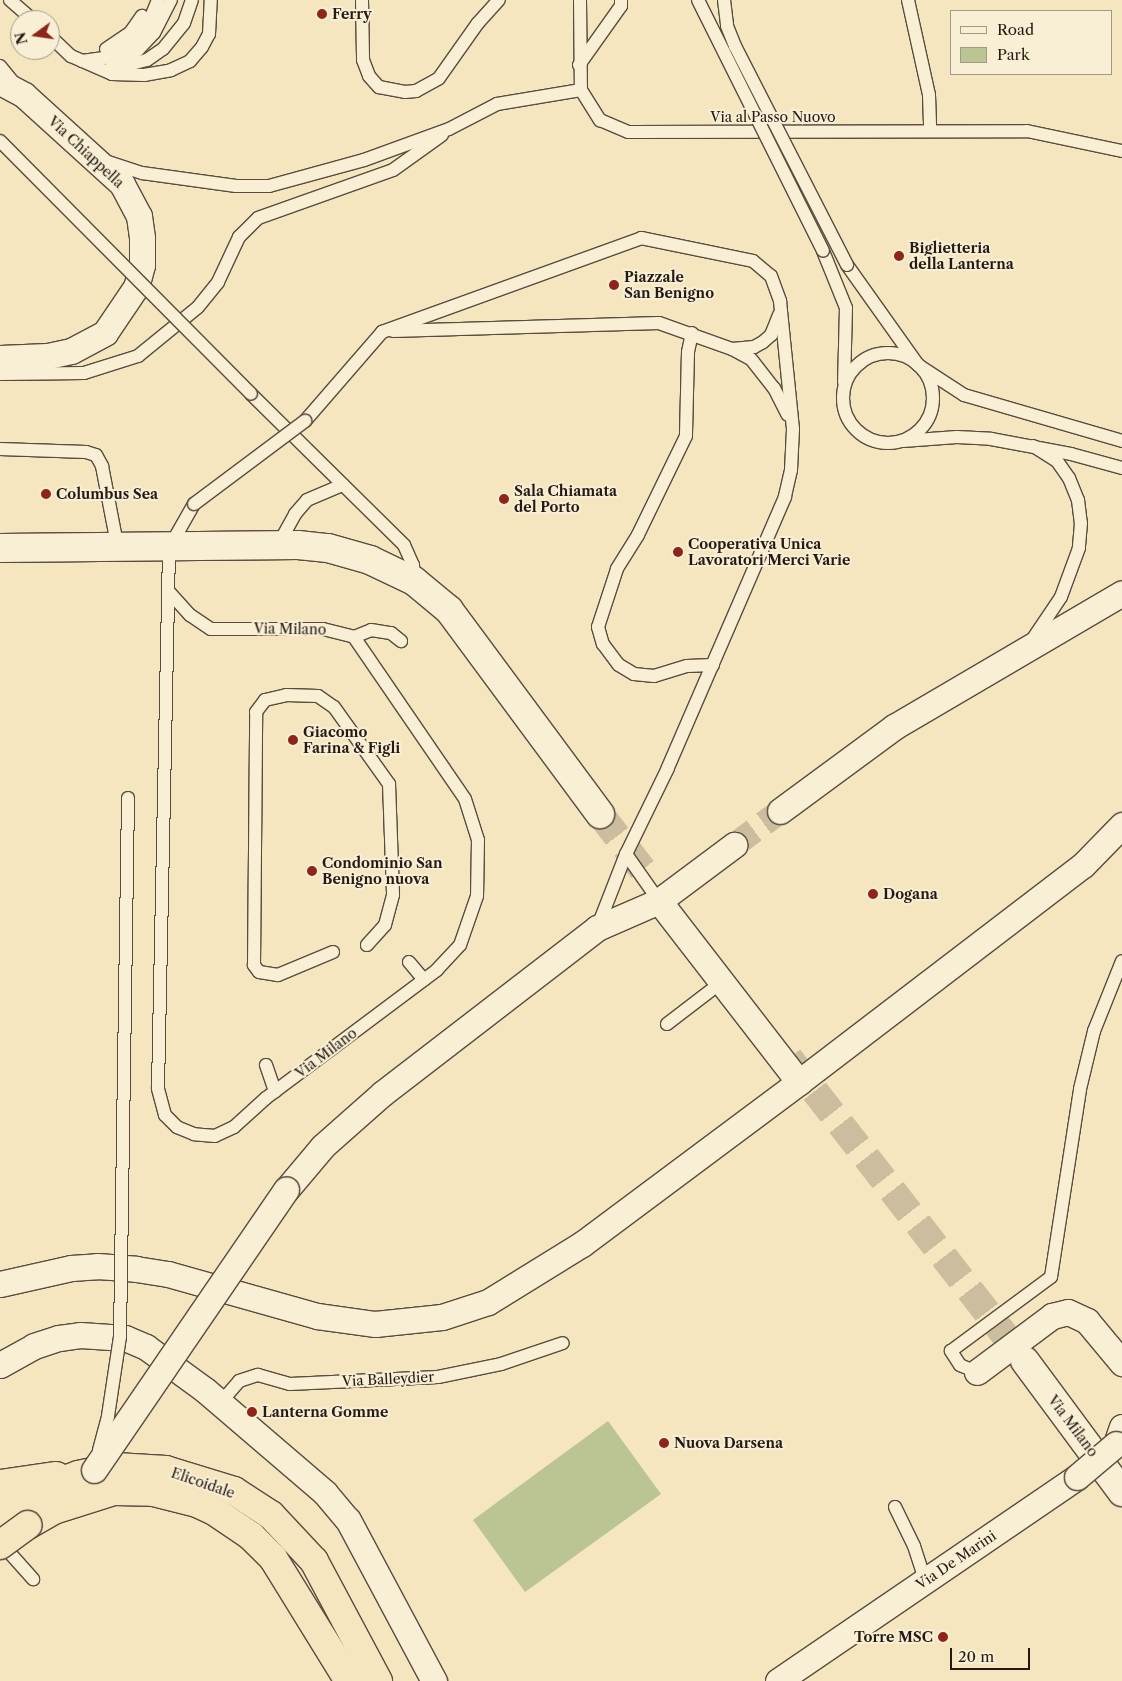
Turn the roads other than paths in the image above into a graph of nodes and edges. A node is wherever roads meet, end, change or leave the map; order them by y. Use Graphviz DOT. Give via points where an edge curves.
graph roads {
  1 [pos="10,0"];
  2 [pos="149,0"];
  3 [pos="158,0"];
  4 [pos="171,0"];
  5 [pos="192,0"];
  6 [pos="211,0"];
  7 [pos="362,0"];
  8 [pos="499,0"];
  9 [pos="580,0"];
  10 [pos="621,0"];
  11 [pos="698,0"];
  12 [pos="724,0"];
  13 [pos="908,0"];
  14 [pos="22,10"];
  15 [pos="60,44"];
  16 [pos="86,64"];
  17 [pos="579,65"];
  18 [pos="0,66"];
  19 [pos="0,82"];
  20 [pos="581,90"];
  21 [pos="24,95"];
  22 [pos="449,129"];
  23 [pos="930,132"];
  24 [pos="0,141"];
  25 [pos="1122,152"];
  26 [pos="95,156"];
  27 [pos="780,300"];
  28 [pos="382,332"];
  29 [pos="692,333"];
  30 [pos="732,349"];
  31 [pos="0,358"];
  32 [pos="918,365"];
  33 [pos="0,374"];
  34 [pos="844,386"];
  35 [pos="793,429"];
  36 [pos="1122,441"];
  37 [pos="894,442"];
  38 [pos="1033,446"];
  39 [pos="0,449"];
  40 [pos="1122,468"];
  41 [pos="342,485"];
  42 [pos="278,545"];
  43 [pos="0,548"];
  44 [pos="169,548"];
  45 [pos="118,549"];
  46 [pos="414,581"];
  47 [pos="170,593"];
  48 [pos="1122,593"];
  49 [pos="354,637"];
  50 [pos="401,642"];
  51 [pos="1014,655"];
  52 [pos="713,665"];
  53 [pos="128,798"];
  54 [pos="780,811"];
  55 [pos="600,814"];
  56 [pos="1122,825"];
  57 [pos="734,845"];
  58 [pos="626,854"];
  59 [pos="660,901"];
  60 [pos="597,928"];
  61 [pos="368,944"];
  62 [pos="333,952"];
  63 [pos="1122,961"];
  64 [pos="409,962"];
  65 [pos="424,980"];
  66 [pos="722,982"];
  67 [pos="667,1024"];
  68 [pos="266,1065"];
  69 [pos="799,1082"];
  70 [pos="275,1091"];
  71 [pos="0,1284"];
  72 [pos="563,1343"];
  73 [pos="1025,1361"];
  74 [pos="1122,1362"];
  75 [pos="0,1365"];
  76 [pos="977,1372"];
  77 [pos="221,1402"];
  78 [pos="1119,1436"];
  79 [pos="86,1473"];
  80 [pos="0,1484"];
  81 [pos="1122,1492"];
  82 [pos="895,1507"];
  83 [pos="0,1512"];
  84 [pos="0,1543"];
  85 [pos="33,1579"];
  86 [pos="925,1580"];
  87 [pos="348,1680"];
  88 [pos="378,1681"];
  89 [pos="434,1681"];
  90 [pos="778,1681"];
  1 -- 14 [label="lane"];
  2 -- 16 [label="lane" via="135,27"];
  3 -- 16 [label="lane" via="149,22 130,45"];
  4 -- 16 [label="lane" via="154,33 138,50 122,60"];
  5 -- 16 [label="lane" via="184,23 163,49 147,60"];
  6 -- 16 [label="lane" via="208,34 190,61 171,70 124,76"];
  7 -- 8 [label="lane" via="364,60 369,76 379,87 405,92 416,91 439,78 478,23"];
  9 -- 17 [label="lane"];
  10 -- 17 [label="lane"];
  11 -- 34 [label="lane, bridge" via="823,252 846,308"];
  12 -- 32 [label="lane, bridge" via="727,26 735,46 847,264"];
  13 -- 23 [label="lane" via="929,95"];
  15 -- 16 [label="lane"];
  17 -- 20 [label="lane"];
  18 -- 21 [label="lane"];
  19 -- 21 [label="street, Via Chiappella"];
  20 -- 22 [label="lane" via="497,104"];
  20 -- 23 [label="lane, Via al Passo Nuovo" via="600,120 628,132"];
  21 -- 26 [label="street, Via Chiappella"];
  22 -- 26 [label="lane" via="364,160 269,186 236,186 142,173"];
  22 -- 33 [label="lane" via="418,155 393,170 258,218 240,237 218,282 198,307 138,356 84,373"];
  23 -- 25 [label="lane, Via al Passo Nuovo" via="1027,131"];
  24 -- 41 [label="lane, bridge"];
  26 -- 31 [label="street, Via Chiappella" via="122,184 139,216 142,265 136,287 117,319 105,333 91,341 71,351 47,356"];
  27 -- 28 [label="lane" via="771,276 753,261 641,238"];
  27 -- 30 [label="lane" via="771,335 754,347"];
  27 -- 35 [label="lane"];
  28 -- 29 [label="lane" via="660,323"];
  28 -- 44 [label="lane, bridge" via="305,421 194,504"];
  29 -- 30 [label="lane"];
  29 -- 52 [label="lane" via="688,352 686,436 638,535 617,568 598,627 603,644 613,658 634,674 654,676 687,666"];
  30 -- 35 [label="lane" via="751,359 764,372"];
  32 -- 34 [label="lane" via="905,356 875,354 861,361"];
  32 -- 36 [label="lane" via="964,394"];
  32 -- 37 [label="lane" via="927,377 932,405 919,430"];
  34 -- 37 [label="lane" via="843,401 854,428 879,442"];
  35 -- 52 [label="lane" via="791,470 785,497"];
  37 -- 38 [label="lane" via="957,437"];
  38 -- 40 [label="lane"];
  38 -- 51 [label="lane" via="1057,461 1069,478 1078,500 1080,540 1061,597 1040,631"];
  39 -- 45 [label="lane" via="96,455 102,466"];
  41 -- 42 [label="lane" via="307,500 295,514"];
  41 -- 46 [label="lane" via="404,545 413,565"];
  42 -- 44 [label="main road"];
  42 -- 46 [label="main road" via="328,548 370,560"];
  43 -- 45 [label="main road"];
  44 -- 45 [label="main road"];
  44 -- 47 [label="lane, Via Milano"];
  46 -- 55 [label="main road" via="449,610"];
  47 -- 49 [label="lane, Via Milano" via="190,615 211,629 273,634 338,630"];
  47 -- 70 [label="lane, Via Milano" via="158,1088 165,1115 177,1127 194,1134 215,1136 234,1127"];
  48 -- 51 [label="street"];
  49 -- 50 [label="lane" via="371,630 391,633"];
  49 -- 65 [label="lane, Via Milano" via="465,799 478,840 478,888 472,916 460,945"];
  51 -- 54 [label="street" via="894,727"];
  52 -- 58 [label="lane"];
  53 -- 79 [label="lane, bridge" via="120,1337 108,1416"];
  56 -- 69 [label="street" via="1083,865"];
  57 -- 59 [label="street"];
  58 -- 59 [label="lane"];
  58 -- 60 [label="lane"];
  59 -- 60 [label="street"];
  59 -- 66 [label="street"];
  60 -- 79 [label="street, bridge" via="383,1093 323,1146 286,1190"];
  61 -- 62 [label="lane" via="385,925 393,895 389,784 334,707 318,696 286,695 265,700 256,712 254,965 259,972 278,975"];
  63 -- 76 [label="lane" via="1094,1030 1084,1073 1051,1277 951,1351 960,1365"];
  64 -- 65 [label="lane"];
  65 -- 70 [label="lane, Via Milano"];
  66 -- 67 [label="lane"];
  66 -- 69 [label="street"];
  68 -- 70 [label="lane"];
  69 -- 71 [label="street" via="582,1244 488,1302 442,1317 410,1323 351,1322 316,1316 168,1274 96,1266 36,1274"];
  72 -- 77 [label="lane, Via Balleydier" via="501,1364 438,1377 290,1384 258,1375 238,1381"];
  73 -- 81 [label="main road, Via Milano"];
  74 -- 76 [label="street" via="1087,1321 1068,1312 1052,1316"];
  75 -- 77 [label="street" via="27,1349 59,1338 80,1335 126,1338 146,1347"];
  77 -- 89 [label="street" via="326,1493 348,1520"];
  78 -- 86 [label="street, Via De Marini, bridge" via="1077,1477"];
  79 -- 80 [label="highway" via="39,1476"];
  79 -- 83 [label="highway, Elicoidale" via="44,1487"];
  79 -- 88 [label="highway, Elicoidale" via="134,1467 166,1470 208,1482 253,1502 271,1515 314,1560"];
  82 -- 86 [label="lane" via="914,1546"];
  84 -- 85 [label="lane"];
  84 -- 87 [label="highway, bridge" via="54,1510 114,1491 153,1492 197,1503 236,1524 273,1558"];
  86 -- 90 [label="street, Via De Marini"];
}
